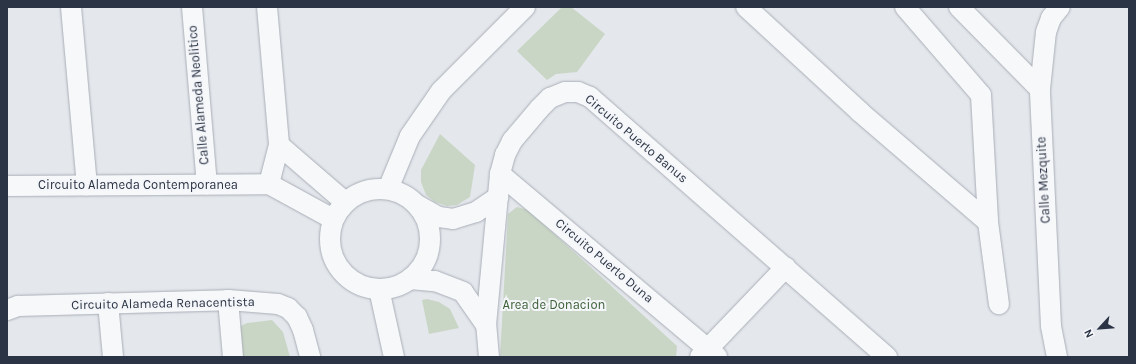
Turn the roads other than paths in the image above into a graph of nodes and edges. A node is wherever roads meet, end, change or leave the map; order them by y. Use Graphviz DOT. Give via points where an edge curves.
graph roads {
  1 [pos="71,7"];
  2 [pos="192,7"];
  3 [pos="267,7"];
  4 [pos="525,7"];
  5 [pos="746,7"];
  6 [pos="905,7"];
  7 [pos="958,7"];
  8 [pos="1060,7"];
  9 [pos="1040,89"];
  10 [pos="279,145"];
  11 [pos="500,174"];
  12 [pos="207,184"];
  13 [pos="269,184"];
  14 [pos="87,185"];
  15 [pos="7,186"];
  16 [pos="388,189"];
  17 [pos="498,198"];
  18 [pos="345,202"];
  19 [pos="419,206"];
  20 [pos="333,219"];
  21 [pos="988,222"];
  22 [pos="786,267"];
  23 [pos="410,279"];
  24 [pos="379,289"];
  25 [pos="228,300"];
  26 [pos="108,303"];
  27 [pos="999,304"];
  28 [pos="7,310"];
  29 [pos="486,325"];
  30 [pos="708,354"];
  31 [pos="113,357"];
  32 [pos="233,357"];
  33 [pos="310,357"];
  34 [pos="394,357"];
  35 [pos="489,357"];
  36 [pos="887,357"];
  37 [pos="1056,357"];
  1 -- 14 [label="street"];
  2 -- 12 [label="street, Calle Alameda Neolitico"];
  3 -- 10 [label="street"];
  4 -- 16 [label="street" via="442,91 410,136"];
  5 -- 21 [label="street" via="860,112"];
  6 -- 21 [label="street" via="981,95"];
  7 -- 9 [label="street"];
  8 -- 9 [label="street, Calle Mezquite" via="1051,18 1046,32"];
  9 -- 37 [label="street, Calle Mezquite" via="1051,326"];
  10 -- 13 [label="street"];
  10 -- 18 [label="street"];
  11 -- 17 [label="street, Circuito Puerto Banus"];
  11 -- 22 [label="street, Circuito Puerto Banus" via="512,141 538,108 560,94 578,92 590,97"];
  11 -- 30 [label="street, Circuito Puerto Duna"];
  12 -- 13 [label="street, Circuito Alameda Contemporanea"];
  12 -- 14 [label="street, Circuito Alameda Contemporanea"];
  13 -- 20 [label="street, Circuito Alameda Contemporanea"];
  14 -- 15 [label="street, Circuito Alameda Contemporanea"];
  16 -- 18 [label="street" via="362,191"];
  16 -- 19 [label="street"];
  17 -- 19 [label="street" via="476,212 453,219 439,217"];
  17 -- 29 [label="street, Circuito Puerto Banus"];
  18 -- 20 [label="street"];
  19 -- 23 [label="street" via="428,220 429,253 422,268"];
  20 -- 24 [label="street" via="330,236 332,254 339,268 350,279 364,286"];
  21 -- 27 [label="street"];
  22 -- 30 [label="street"];
  22 -- 36 [label="street, Circuito Puerto Banus"];
  23 -- 24 [label="street" via="395,287"];
  23 -- 29 [label="street" via="435,281 463,292"];
  24 -- 34 [label="street"];
  25 -- 26 [label="street, Circuito Alameda Renacentista"];
  25 -- 32 [label="street"];
  25 -- 33 [label="street, Circuito Alameda Renacentista" via="278,304 288,308 303,330"];
  26 -- 28 [label="street, Circuito Alameda Renacentista" via="18,306"];
  26 -- 31 [label="street"];
  29 -- 35 [label="street, Circuito Puerto Banus"];
}
